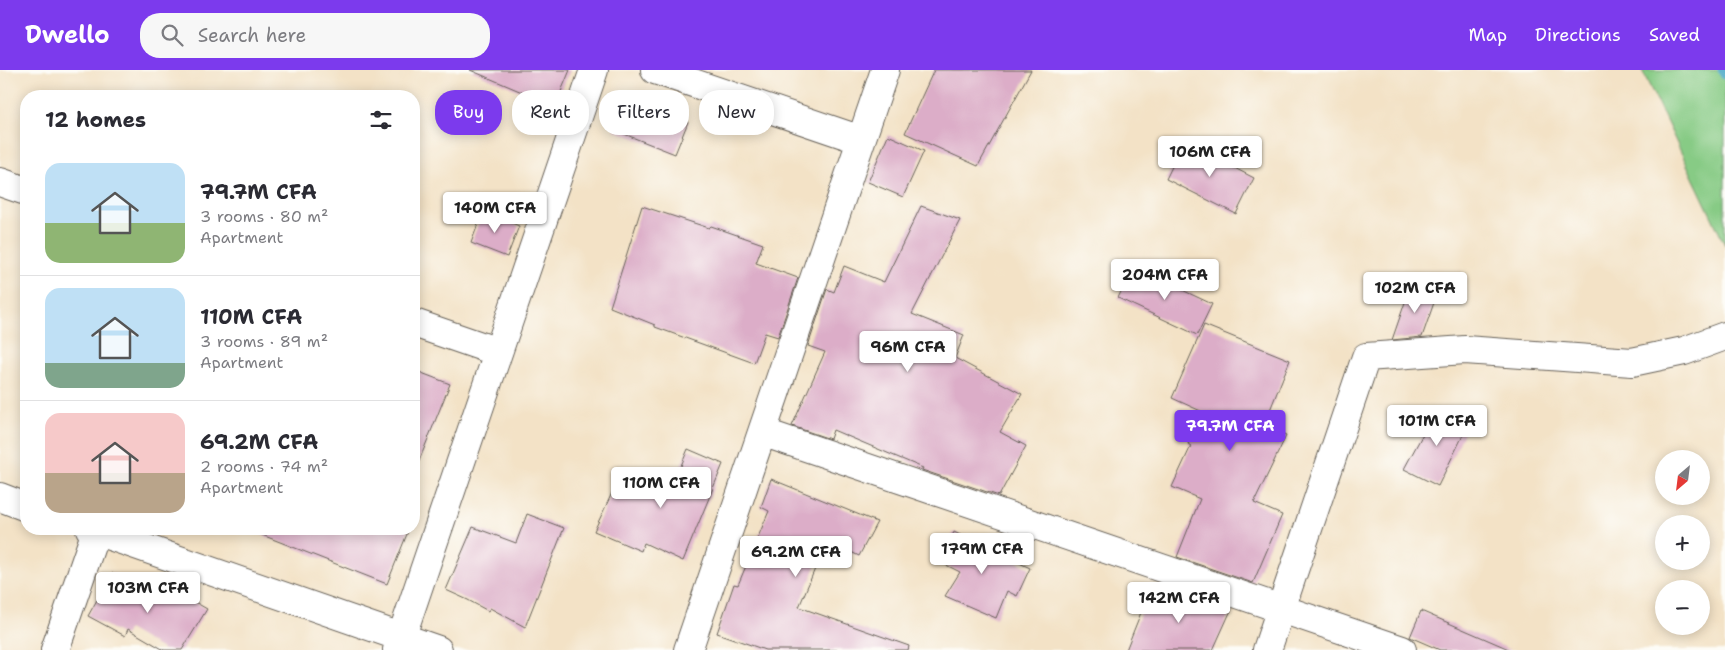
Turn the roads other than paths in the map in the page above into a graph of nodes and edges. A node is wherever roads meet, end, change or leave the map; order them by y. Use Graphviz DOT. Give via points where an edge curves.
graph roads {
  1 [pos="594,70"];
  2 [pos="655,70"];
  3 [pos="885,70"];
  4 [pos="861,140"];
  5 [pos="0,182"];
  6 [pos="20,189"];
  7 [pos="420,325"];
  8 [pos="1725,336"];
  9 [pos="498,352"];
  10 [pos="762,432"];
  11 [pos="0,497"];
  12 [pos="20,504"];
  13 [pos="91,535"];
  14 [pos="106,535"];
  15 [pos="1281,609"];
  16 [pos="399,644"];
  17 [pos="55,650"];
  18 [pos="438,650"];
  19 [pos="688,650"];
  20 [pos="1267,650"];
  21 [pos="1402,650"];
  1 -- 9 [label="street"];
  2 -- 4 [label="street"];
  3 -- 4 [label="street"];
  4 -- 10 [label="street"];
  5 -- 6 [label="street"];
  7 -- 9 [label="street"];
  8 -- 15 [label="street" via="1684,352 1632,362 1466,350 1366,357"];
  9 -- 16 [label="street"];
  10 -- 15 [label="street"];
  10 -- 19 [label="street"];
  11 -- 12 [label="street"];
  13 -- 17 [label="street"];
  14 -- 16 [label="street"];
  15 -- 20 [label="street"];
  15 -- 21 [label="street"];
  16 -- 18 [label="street"];
}
